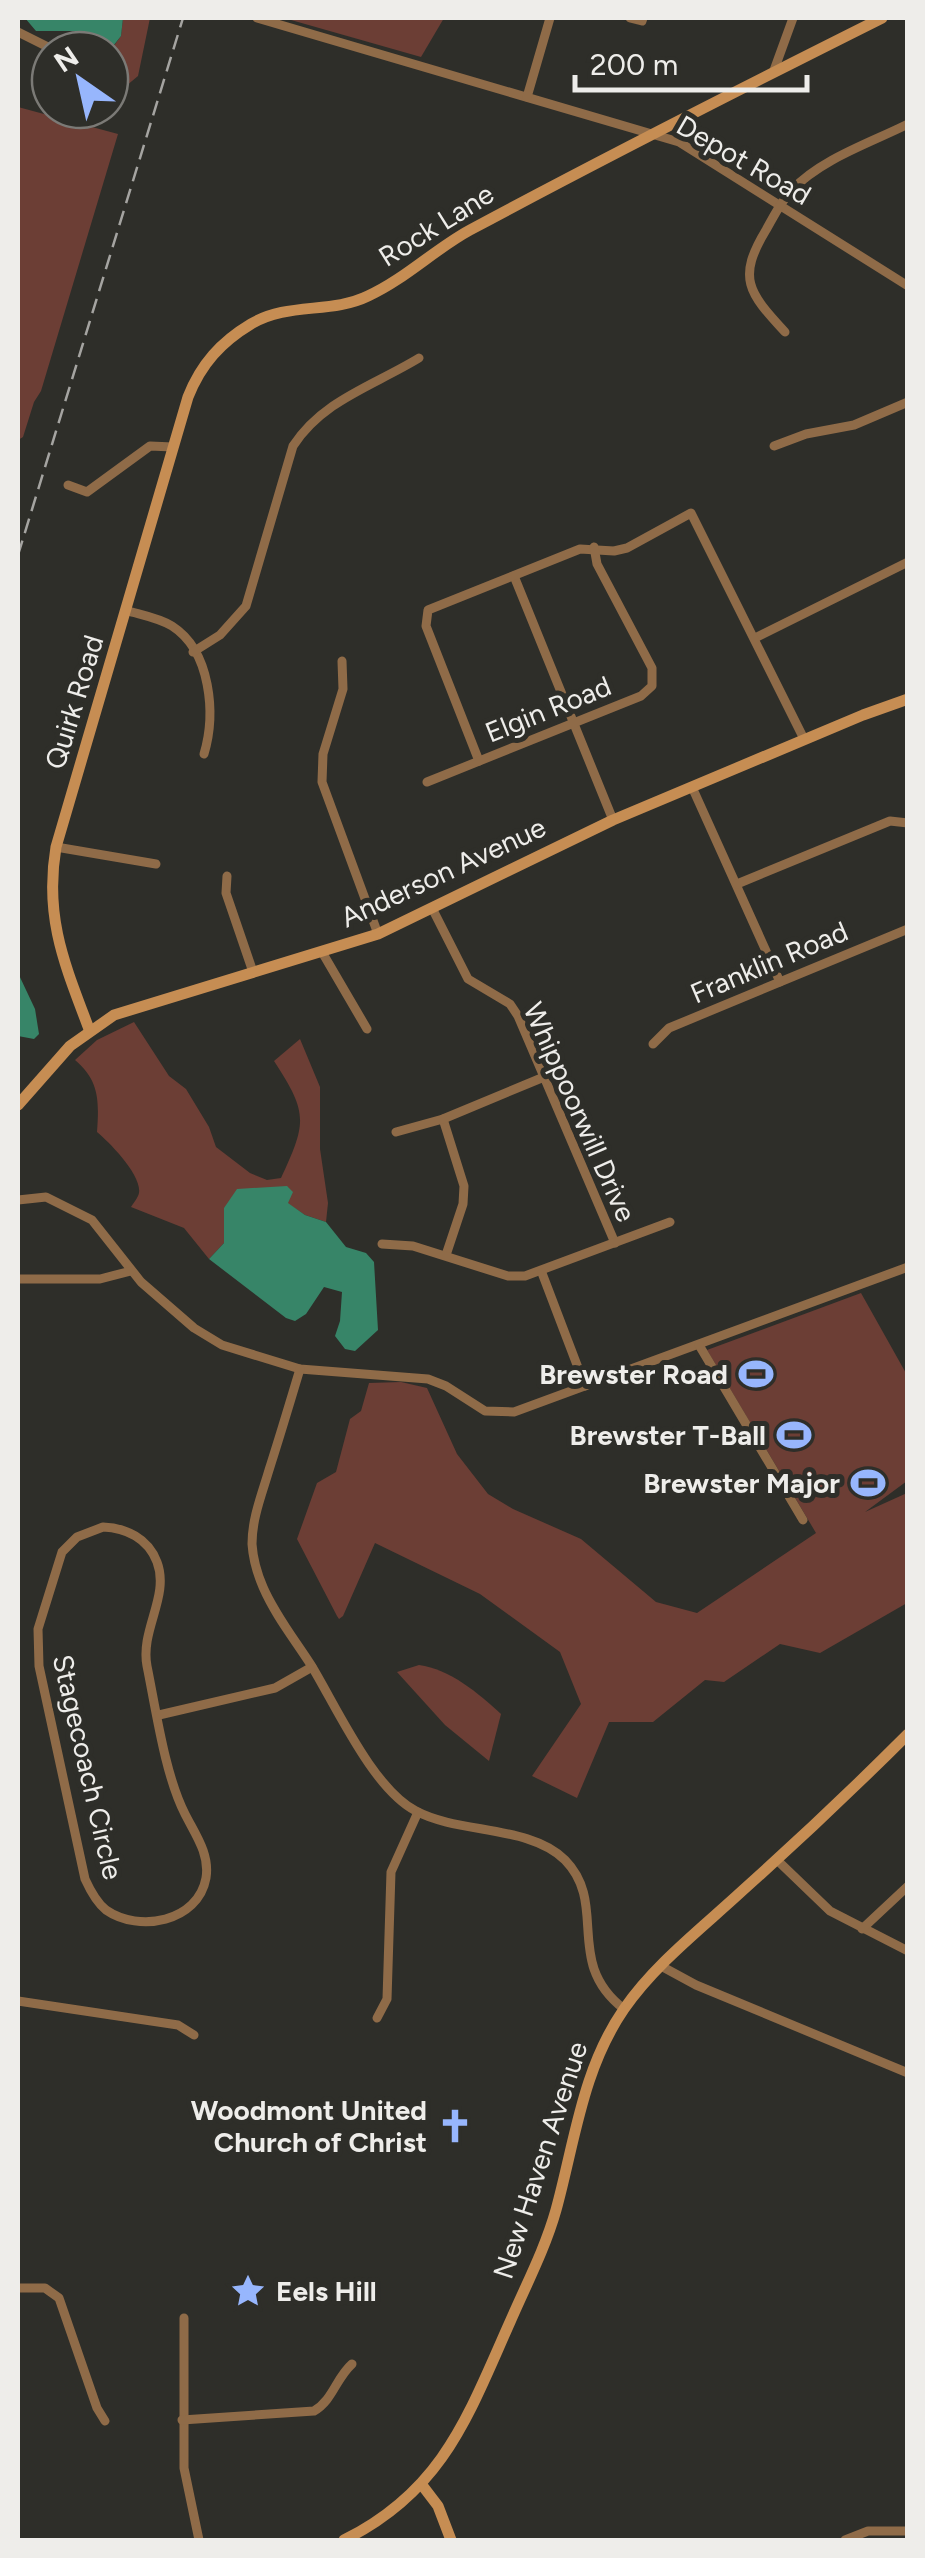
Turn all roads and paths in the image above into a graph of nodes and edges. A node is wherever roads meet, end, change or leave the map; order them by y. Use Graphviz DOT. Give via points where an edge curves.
graph roads {
  1 [pos="257,18"];
  2 [pos="550,18"];
  3 [pos="630,18"];
  4 [pos="643,18"];
  5 [pos="793,18"];
  6 [pos="882,18"];
  7 [pos="774,72"];
  8 [pos="528,96"];
  9 [pos="908,124"];
  10 [pos="651,134"];
  11 [pos="780,206"];
  12 [pos="906,281"];
  13 [pos="785,332"];
  14 [pos="418,358"];
  15 [pos="908,402"];
  16 [pos="774,446"];
  17 [pos="173,447"];
  18 [pos="68,485"];
  19 [pos="594,547"];
  20 [pos="908,562"];
  21 [pos="514,576"];
  22 [pos="128,611"];
  23 [pos="755,638"];
  24 [pos="193,652"];
  25 [pos="342,661"];
  26 [pos="908,699"];
  27 [pos="574,722"];
  28 [pos="804,739"];
  29 [pos="204,754"];
  30 [pos="479,761"];
  31 [pos="426,782"];
  32 [pos="692,786"];
  33 [pos="613,820"];
  34 [pos="908,822"];
  35 [pos="56,847"];
  36 [pos="156,864"];
  37 [pos="227,876"];
  38 [pos="737,884"];
  39 [pos="433,910"];
  40 [pos="908,929"];
  41 [pos="378,934"];
  42 [pos="322,952"];
  43 [pos="254,972"];
  44 [pos="780,982"];
  45 [pos="366,1028"];
  46 [pos="89,1030"];
  47 [pos="654,1044"];
  48 [pos="544,1077"];
  49 [pos="18,1105"];
  50 [pos="443,1119"];
  51 [pos="396,1132"];
  52 [pos="18,1200"];
  53 [pos="670,1222"];
  54 [pos="615,1243"];
  55 [pos="382,1244"];
  56 [pos="446,1256"];
  57 [pos="908,1267"];
  58 [pos="131,1271"];
  59 [pos="542,1272"];
  60 [pos="18,1279"];
  61 [pos="699,1344"];
  62 [pos="300,1368"];
  63 [pos="584,1386"];
  64 [pos="802,1520"];
  65 [pos="312,1668"];
  66 [pos="159,1715"];
  67 [pos="908,1734"];
  68 [pos="418,1812"];
  69 [pos="777,1860"];
  70 [pos="908,1886"];
  71 [pos="862,1930"];
  72 [pos="908,1951"];
  73 [pos="661,1966"];
  74 [pos="18,2001"];
  75 [pos="624,2009"];
  76 [pos="378,2018"];
  77 [pos="194,2036"];
  78 [pos="908,2073"];
  79 [pos="18,2288"];
  80 [pos="184,2318"];
  81 [pos="352,2364"];
  82 [pos="182,2420"];
  83 [pos="105,2421"];
  84 [pos="422,2485"];
  85 [pos="908,2532"];
  86 [pos="199,2540"];
  87 [pos="344,2540"];
  88 [pos="451,2540"];
  89 [pos="845,2540"];
  1 -- 8 [label="street, Depot Road"];
  2 -- 8 [label="street"];
  3 -- 4 [label="street"];
  5 -- 7 [label="street"];
  6 -- 7 [label="main road, Rock Lane"];
  7 -- 10 [label="main road, Rock Lane"];
  8 -- 10 [label="street, Depot Road"];
  9 -- 11 [label="street" via="810,174"];
  10 -- 11 [label="street, Depot Road" via="679,142"];
  10 -- 17 [label="main road, Rock Lane" via="464,233 368,297 283,311 226,340 202,366"];
  11 -- 12 [label="street, Depot Road"];
  11 -- 13 [label="street" via="748,272"];
  14 -- 24 [label="street" via="308,424 293,446 246,606"];
  15 -- 16 [label="street" via="854,425"];
  17 -- 18 [label="street" via="150,446 86,492"];
  17 -- 22 [label="main road, Quirk Road"];
  19 -- 21 [label="street"];
  19 -- 23 [label="street" via="621,550 690,513"];
  19 -- 27 [label="street, Elgin Road" via="654,680 644,694"];
  20 -- 23 [label="street"];
  21 -- 27 [label="street"];
  21 -- 30 [label="street" via="425,614"];
  22 -- 24 [label="street" via="169,624"];
  22 -- 35 [label="main road, Quirk Road"];
  23 -- 28 [label="street"];
  24 -- 29 [label="street" via="212,699"];
  25 -- 41 [label="street" via="343,689 322,754 322,782"];
  26 -- 28 [label="main road, Anderson Avenue"];
  27 -- 30 [label="street, Elgin Road"];
  27 -- 33 [label="street"];
  28 -- 32 [label="main road, Anderson Avenue"];
  30 -- 31 [label="street, Elgin Road"];
  32 -- 33 [label="main road, Anderson Avenue"];
  32 -- 38 [label="street"];
  33 -- 39 [label="main road, Anderson Avenue"];
  34 -- 38 [label="street" via="890,821"];
  35 -- 36 [label="street"];
  35 -- 46 [label="main road, Quirk Road" via="54,927"];
  37 -- 43 [label="street" via="226,893"];
  38 -- 44 [label="street"];
  39 -- 41 [label="main road, Anderson Avenue"];
  39 -- 48 [label="street, Whippoorwill Drive" via="468,979 518,1016"];
  40 -- 44 [label="street, Franklin Road"];
  41 -- 42 [label="main road, Anderson Avenue"];
  42 -- 43 [label="main road, Anderson Avenue"];
  42 -- 45 [label="street"];
  43 -- 46 [label="main road, Anderson Avenue" via="143,1004"];
  44 -- 47 [label="street, Franklin Road" via="669,1028"];
  46 -- 49 [label="main road, Anderson Avenue"];
  48 -- 50 [label="street"];
  48 -- 54 [label="street, Whippoorwill Drive"];
  50 -- 51 [label="street"];
  50 -- 56 [label="street" via="464,1186"];
  52 -- 58 [label="street" via="46,1197 92,1220"];
  53 -- 54 [label="street"];
  54 -- 59 [label="street"];
  55 -- 56 [label="street"];
  56 -- 59 [label="street" via="508,1276"];
  57 -- 61 [label="street"];
  58 -- 60 [label="street" via="100,1279"];
  58 -- 62 [label="street" via="210,1340"];
  59 -- 63 [label="street"];
  61 -- 63 [label="street"];
  61 -- 64 [label="street"];
  62 -- 63 [label="street" via="428,1379 494,1413"];
  62 -- 65 [label="street" via="252,1542 264,1589"];
  65 -- 66 [label="street" via="282,1686"];
  65 -- 68 [label="street" via="382,1782"];
  66 -- 66 [label="street, Stagecoach Circle" via="145,1652 160,1585 157,1562 131,1533 89,1531 59,1559 38,1629 39,1666 85,1879 104,1908 154,1921 192,1904 207,1868 175,1791"];
  67 -- 69 [label="main road, New Haven Avenue"];
  68 -- 75 [label="street" via="534,1842 562,1858 586,1898 594,1974"];
  68 -- 76 [label="street" via="390,1872 387,1999"];
  69 -- 71 [label="street" via="830,1911"];
  69 -- 73 [label="main road, New Haven Avenue"];
  70 -- 71 [label="street"];
  71 -- 72 [label="street"];
  73 -- 75 [label="main road, New Haven Avenue"];
  73 -- 78 [label="street"];
  74 -- 77 [label="street" via="178,2025"];
  75 -- 84 [label="main road, New Haven Avenue" via="587,2084 539,2256 461,2428"];
  79 -- 83 [label="street" via="45,2288 60,2298"];
  80 -- 82 [label="street"];
  81 -- 82 [label="street" via="314,2411"];
  82 -- 86 [label="street"];
  84 -- 87 [label="main road, New Haven Avenue"];
  84 -- 88 [label="main road"];
  85 -- 89 [label="street" via="868,2531"];
}
